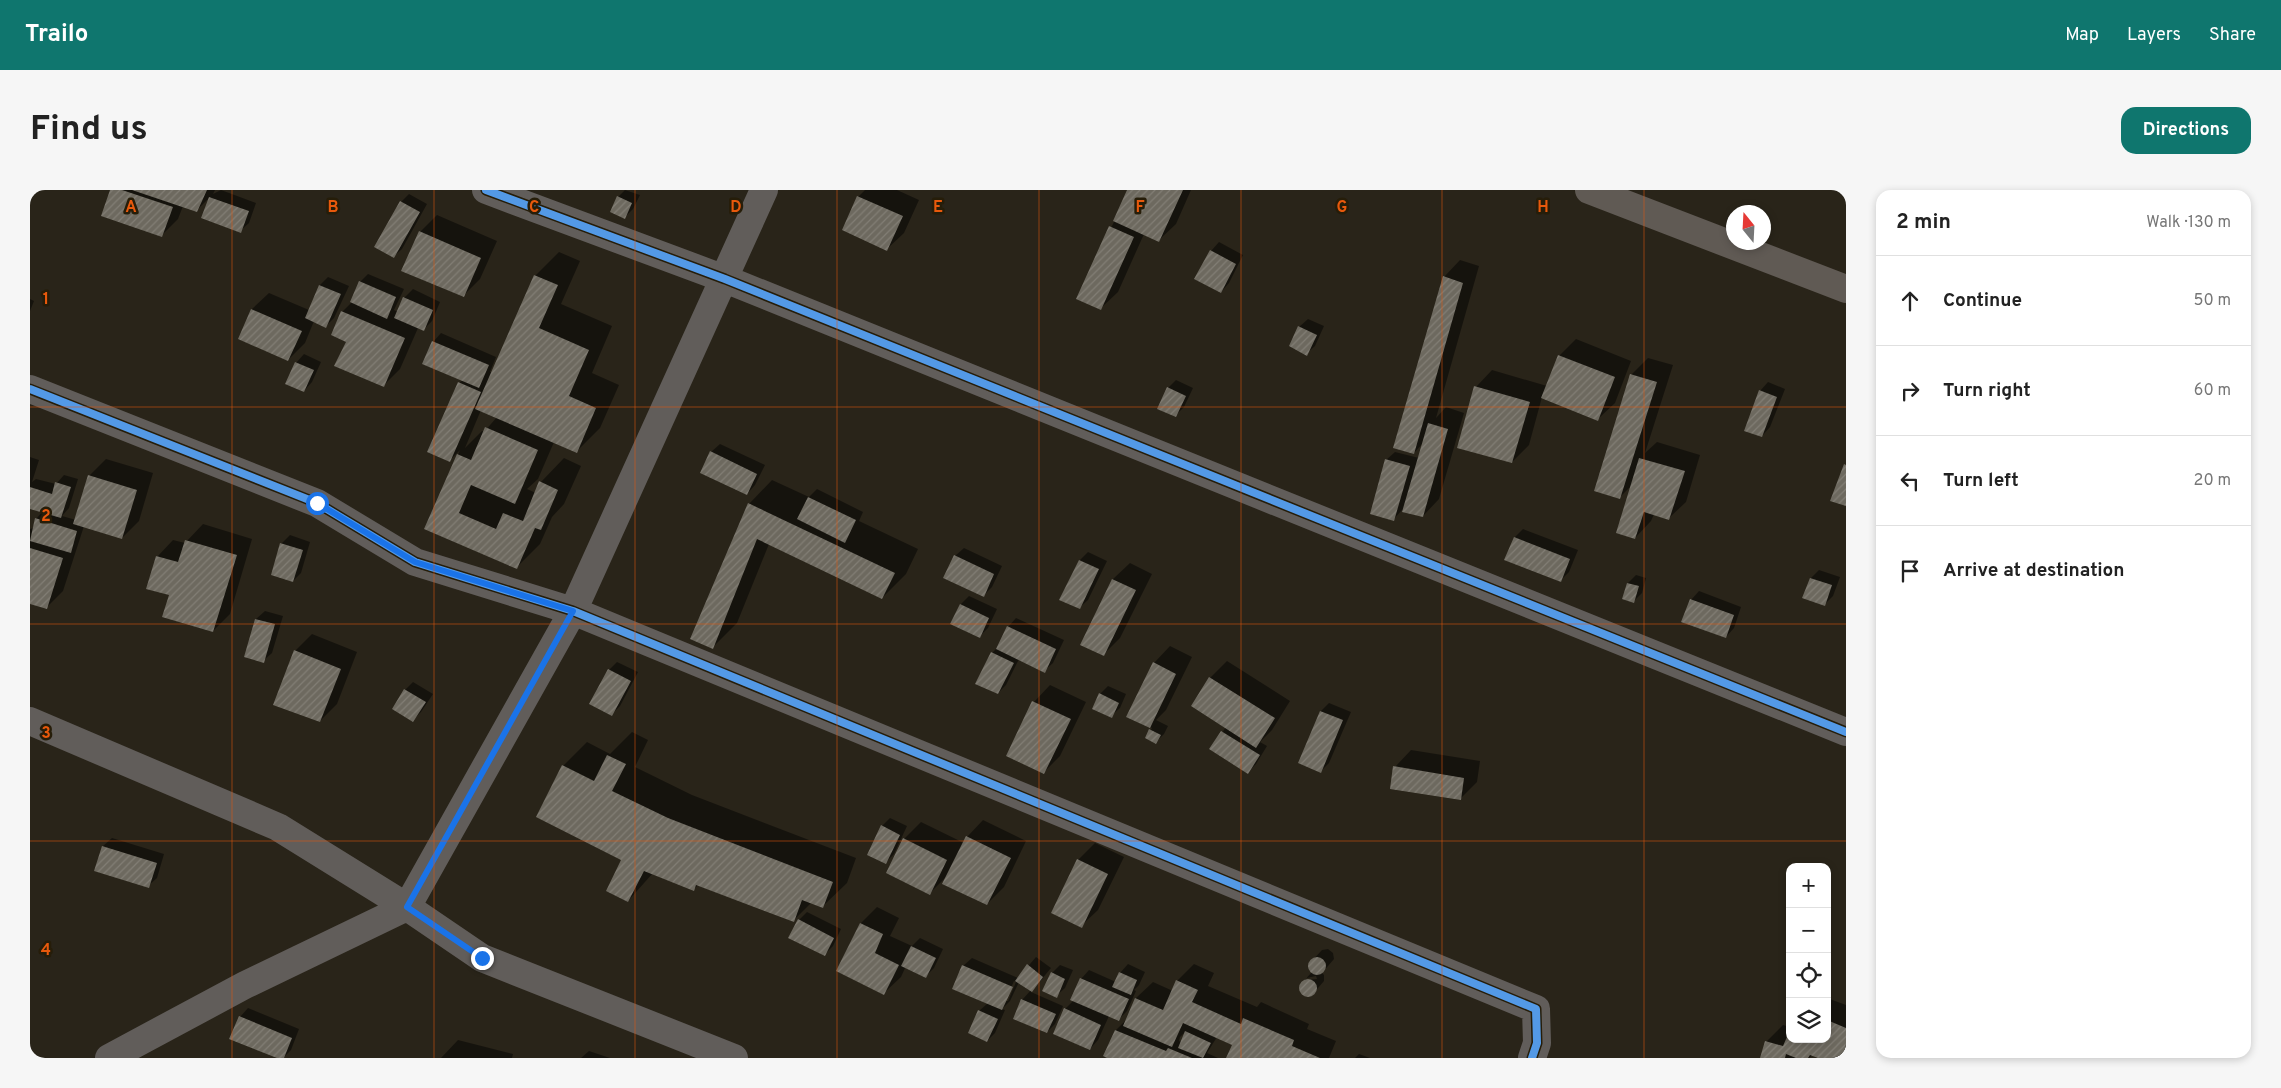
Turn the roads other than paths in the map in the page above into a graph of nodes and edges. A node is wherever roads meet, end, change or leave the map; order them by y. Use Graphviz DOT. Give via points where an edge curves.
graph roads {
  1 [pos="486,190"];
  2 [pos="764,190"];
  3 [pos="1589,190"];
  4 [pos="725,279"];
  5 [pos="1844,285"];
  6 [pos="30,389"];
  7 [pos="573,611"];
  8 [pos="30,721"];
  9 [pos="1846,732"];
  10 [pos="407,907"];
  11 [pos="109,1058"];
  12 [pos="734,1058"];
  13 [pos="1532,1058"];
  1 -- 4 [label="street"];
  2 -- 4 [label="street"];
  3 -- 5 [label="highway"];
  4 -- 7 [label="street"];
  4 -- 9 [label="street"];
  6 -- 7 [label="street" via="317,503 415,562"];
  7 -- 10 [label="street"];
  7 -- 13 [label="street" via="1536,1009 1537,1043"];
  8 -- 10 [label="street" via="278,827"];
  10 -- 11 [label="street" via="245,985"];
  10 -- 12 [label="street" via="482,958"];
}
